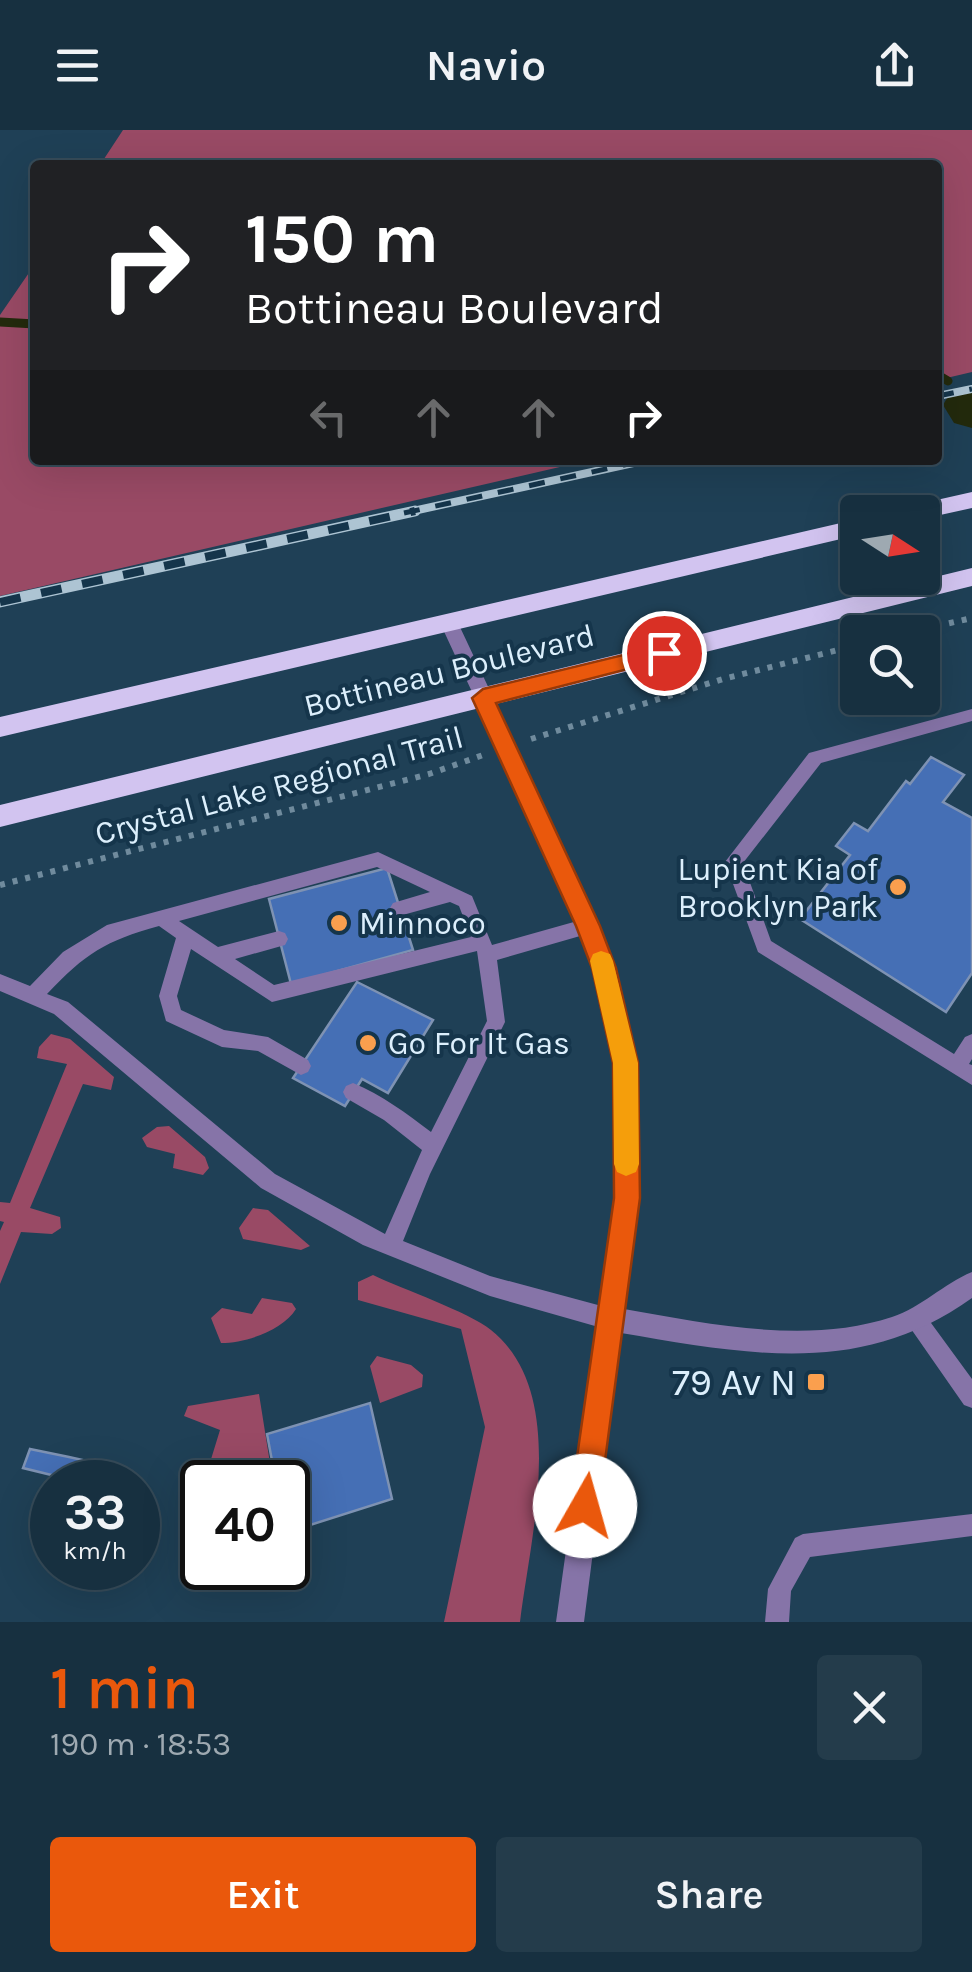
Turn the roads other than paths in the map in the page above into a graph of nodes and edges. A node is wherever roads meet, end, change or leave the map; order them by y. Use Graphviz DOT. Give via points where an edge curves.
graph roads {
  1 [pos="972,500"];
  2 [pos="940,507"];
  3 [pos="840,531"];
  4 [pos="972,577"];
  5 [pos="450,626"];
  6 [pos="483,698"];
  7 [pos="972,715"];
  8 [pos="0,726"];
  9 [pos="0,816"];
  10 [pos="451,894"];
  11 [pos="399,908"];
  12 [pos="161,918"];
  13 [pos="588,926"];
  14 [pos="186,935"];
  15 [pos="279,940"];
  16 [pos="485,948"];
  17 [pos="216,956"];
  18 [pos="0,982"];
  19 [pos="34,995"];
  20 [pos="972,1043"];
  21 [pos="302,1066"];
  22 [pos="964,1072"];
  23 [pos="354,1092"];
  24 [pos="434,1147"];
  25 [pos="390,1246"];
  26 [pos="972,1284"];
  27 [pos="609,1319"];
  28 [pos="916,1319"];
  29 [pos="972,1397"];
  30 [pos="972,1525"];
  31 [pos="570,1622"];
  32 [pos="777,1622"];
  1 -- 2 [label="highway"];
  3 -- 5 [label="highway, Bottineau Boulevard"];
  4 -- 6 [label="highway, Bottineau Boulevard"];
  5 -- 6 [label="street"];
  5 -- 8 [label="highway, Bottineau Boulevard"];
  6 -- 9 [label="highway, Bottineau Boulevard"];
  6 -- 13 [label="street"];
  7 -- 22 [label="lane" via="815,758 734,862 764,946"];
  10 -- 11 [label="lane"];
  10 -- 12 [label="lane" via="378,858"];
  10 -- 16 [label="lane" via="466,901"];
  12 -- 14 [label="lane"];
  12 -- 19 [label="lane" via="112,931 82,948"];
  13 -- 16 [label="lane"];
  13 -- 27 [label="street" via="625,1063 627,1198"];
  14 -- 17 [label="lane"];
  14 -- 21 [label="lane" via="168,996 173,1015 222,1038 260,1043"];
  15 -- 17 [label="lane"];
  16 -- 17 [label="lane" via="272,994"];
  16 -- 24 [label="lane" via="498,1014 494,1030"];
  18 -- 19 [label="lane"];
  19 -- 25 [label="lane" via="61,1008 268,1181"];
  20 -- 22 [label="lane"];
  23 -- 24 [label="lane"];
  24 -- 25 [label="lane"];
  25 -- 27 [label="lane" via="490,1286"];
  26 -- 28 [label="street" via="949,1305"];
  27 -- 28 [label="street" via="808,1342 892,1331"];
  27 -- 31 [label="street"];
  28 -- 29 [label="lane"];
  30 -- 32 [label="lane" via="803,1546 780,1590"];
}
